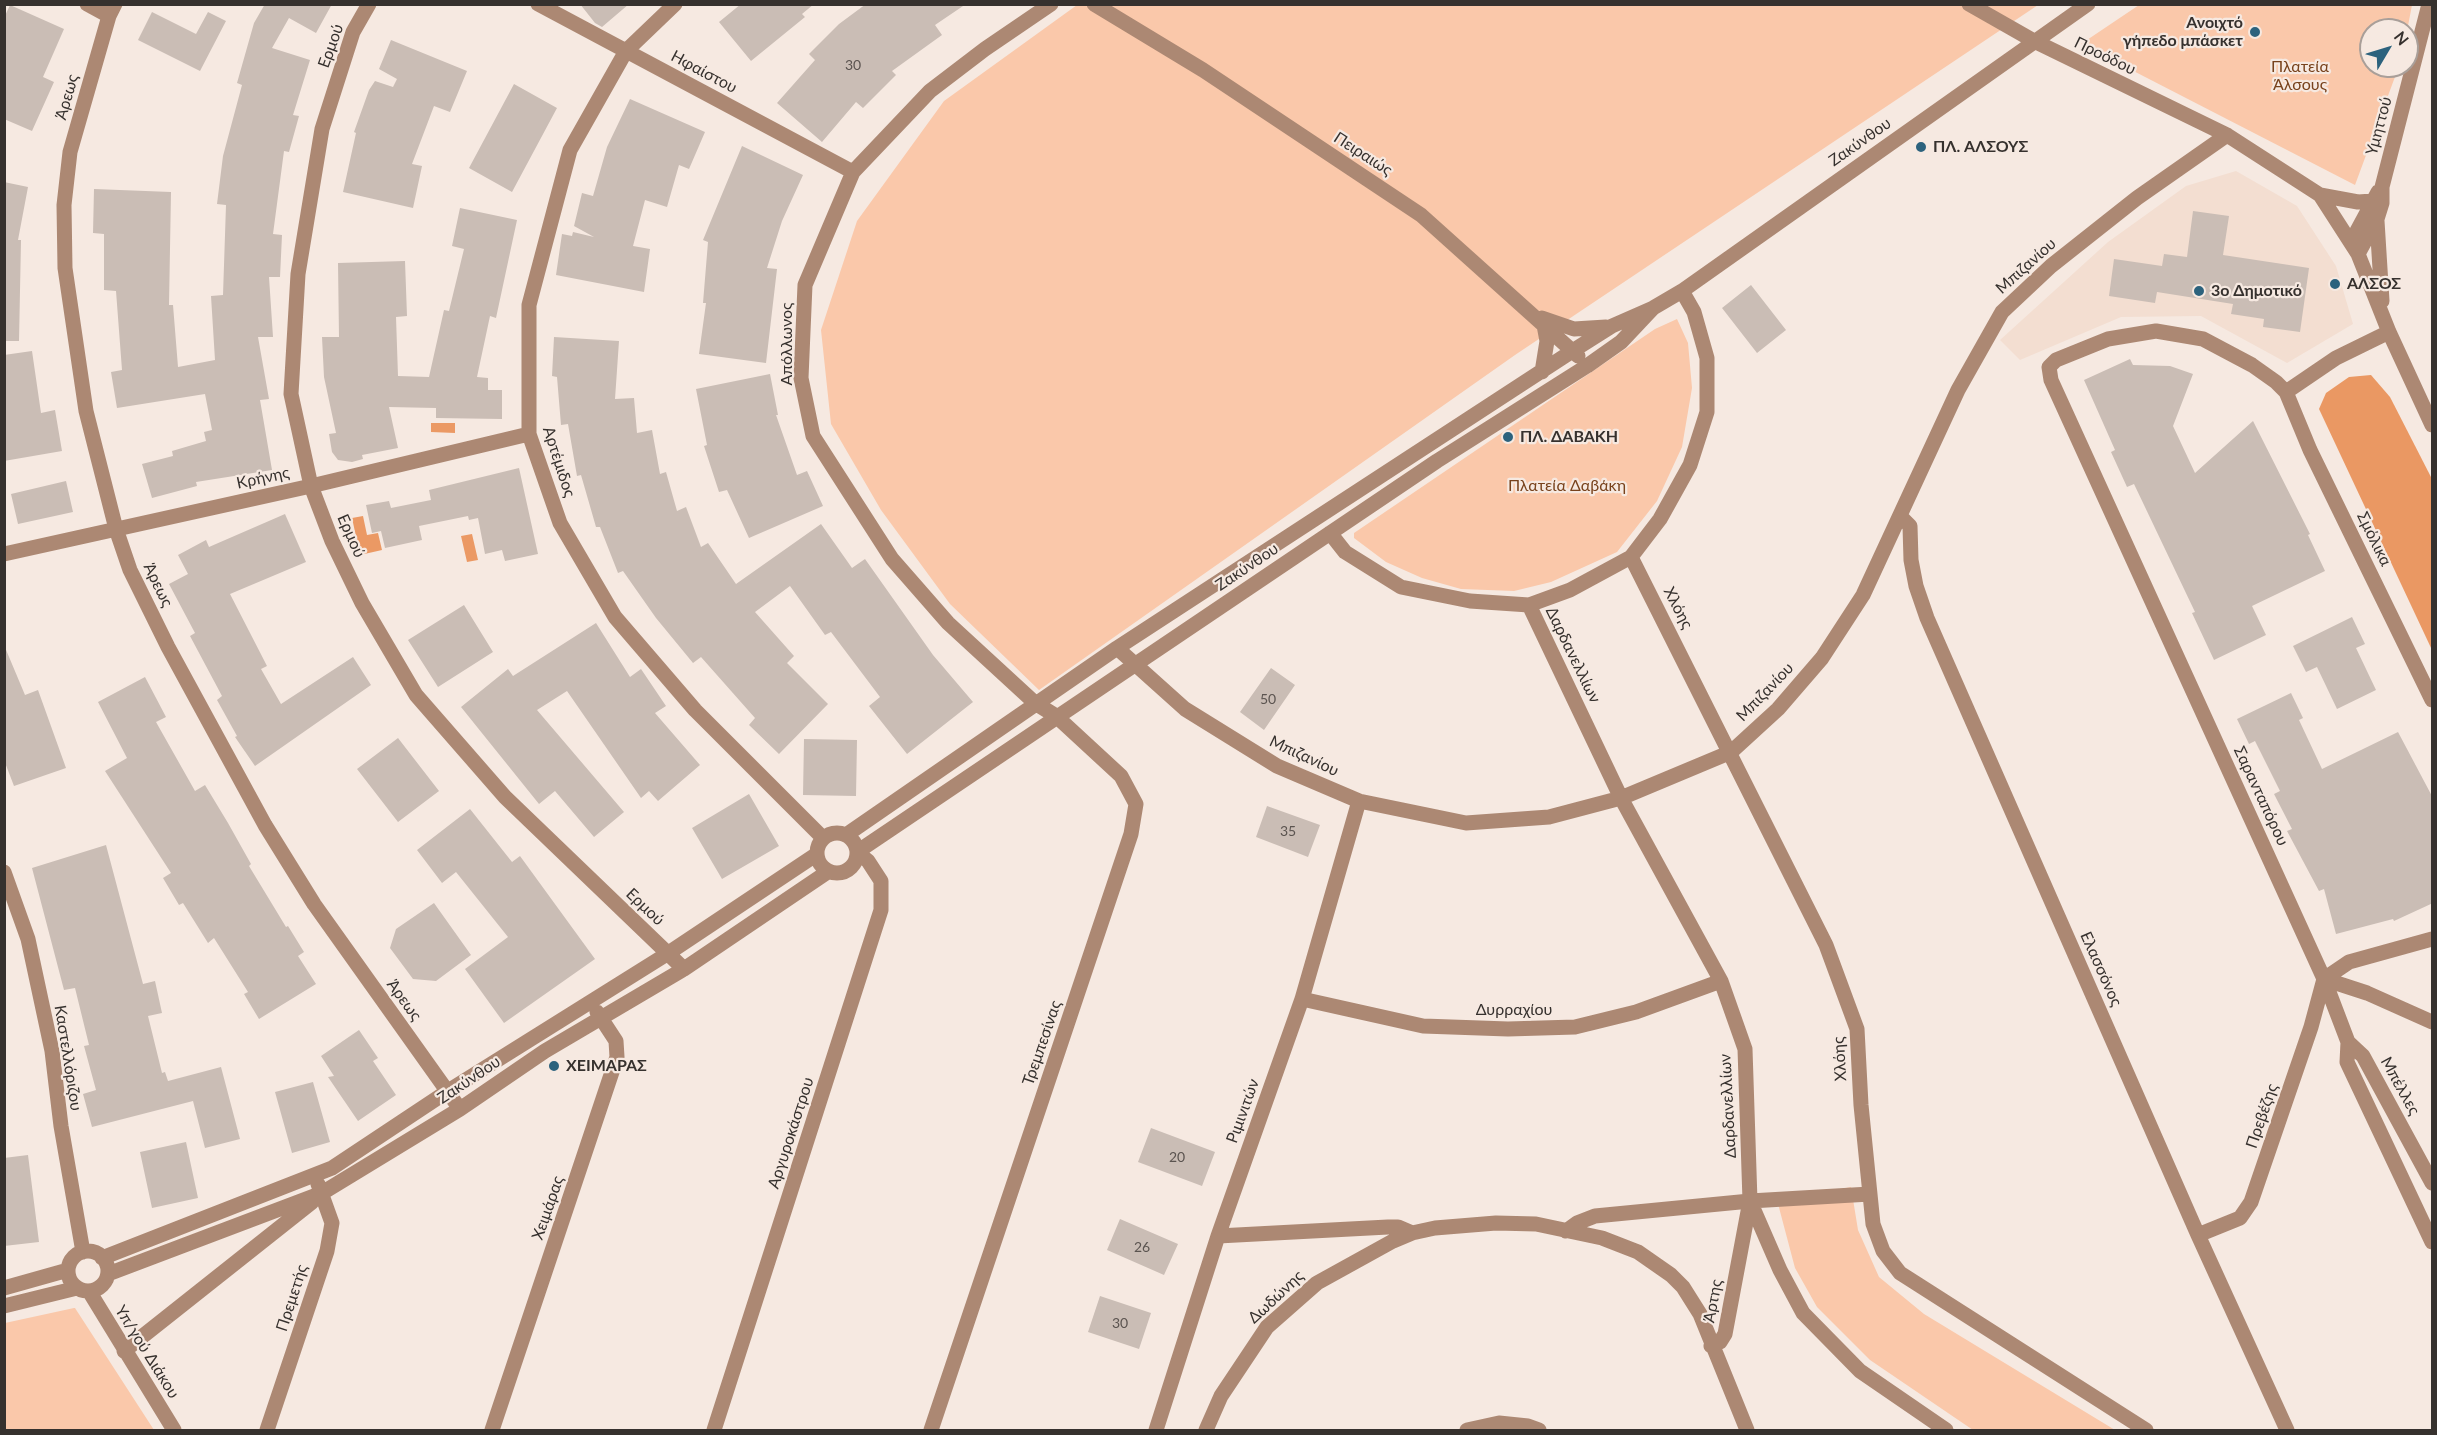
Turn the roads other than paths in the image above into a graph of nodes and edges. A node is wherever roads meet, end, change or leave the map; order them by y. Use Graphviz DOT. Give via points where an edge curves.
graph roads {
  1 [pos="87,4"];
  2 [pos="369,4"];
  3 [pos="538,4"];
  4 [pos="675,4"];
  5 [pos="1051,4"];
  6 [pos="1094,4"];
  7 [pos="1969,4"];
  8 [pos="2088,4"];
  9 [pos="2429,4"];
  10 [pos="112,10"];
  11 [pos="2034,41"];
  12 [pos="626,51"];
  13 [pos="2227,135"];
  14 [pos="853,172"];
  15 [pos="2382,187"];
  16 [pos="2320,195"];
  17 [pos="2373,201"];
  18 [pos="2377,219"];
  19 [pos="2354,248"];
  20 [pos="1682,291"];
  21 [pos="1653,308"];
  22 [pos="1531,314"];
  23 [pos="1544,325"];
  24 [pos="1612,326"];
  25 [pos="2386,326"];
  26 [pos="1574,350"];
  27 [pos="1587,366"];
  28 [pos="2049,368"];
  29 [pos="1542,372"];
  30 [pos="2286,392"];
  31 [pos="2433,425"];
  32 [pos="529,434"];
  33 [pos="311,486"];
  34 [pos="1901,517"];
  35 [pos="116,529"];
  36 [pos="1330,533"];
  37 [pos="4,554"];
  38 [pos="1631,557"];
  39 [pos="1529,605"];
  40 [pos="1118,648"];
  41 [pos="1133,664"];
  42 [pos="2433,700"];
  43 [pos="1035,703"];
  44 [pos="1056,716"];
  45 [pos="1731,752"];
  46 [pos="1621,798"];
  47 [pos="1359,801"];
  48 [pos="846,835"];
  49 [pos="823,838"];
  50 [pos="857,852"];
  51 [pos="817,854"];
  52 [pos="829,871"];
  53 [pos="4,872"];
  54 [pos="2433,939"];
  55 [pos="667,954"];
  56 [pos="684,969"];
  57 [pos="2324,979"];
  58 [pos="1721,981"];
  59 [pos="1302,999"];
  60 [pos="590,1002"];
  61 [pos="602,1018"];
  62 [pos="2433,1022"];
  63 [pos="2348,1042"];
  64 [pos="448,1091"];
  65 [pos="460,1108"];
  66 [pos="314,1176"];
  67 [pos="2433,1183"];
  68 [pos="322,1193"];
  69 [pos="1870,1194"];
  70 [pos="1750,1201"];
  71 [pos="1566,1231"];
  72 [pos="1412,1233"];
  73 [pos="2198,1235"];
  74 [pos="1218,1236"];
  75 [pos="2433,1242"];
  76 [pos="83,1252"];
  77 [pos="102,1257"];
  78 [pos="68,1270"];
  79 [pos="108,1274"];
  80 [pos="4,1287"];
  81 [pos="83,1289"];
  82 [pos="4,1306"];
  83 [pos="1711,1346"];
  84 [pos="124,1351"];
  85 [pos="174,1431"];
  86 [pos="267,1431"];
  87 [pos="492,1431"];
  88 [pos="714,1431"];
  89 [pos="932,1431"];
  90 [pos="1156,1431"];
  91 [pos="1206,1431"];
  92 [pos="1467,1431"];
  93 [pos="1539,1431"];
  94 [pos="1747,1431"];
  95 [pos="1946,1431"];
  96 [pos="2146,1431"];
  97 [pos="2288,1431"];
  1 -- 10 [label="street"];
  2 -- 33 [label="street, Ερμού" via="353,32 322,129 298,274 291,394"];
  3 -- 12 [label="street, Ηφαίστου"];
  4 -- 12 [label="street, Αρτέμιδος"];
  5 -- 14 [label="street, Απόλλωνος" via="930,91"];
  6 -- 22 [label="street, Πειραιώς" via="1203,70 1421,214"];
  7 -- 11 [label="street, Προόδου"];
  8 -- 11 [label="street, Ζακύνθου"];
  9 -- 15 [label="street, Υμηττού"];
  10 -- 35 [label="street, Άρεως" via="70,152 64,205 64,268 86,411"];
  11 -- 13 [label="street, Προόδου"];
  11 -- 20 [label="street, Ζακύνθου"];
  12 -- 14 [label="street, Ηφαίστου"];
  12 -- 32 [label="street, Αρτέμιδος" via="570,150 529,305"];
  13 -- 16 [label="street"];
  13 -- 34 [label="street, Μπιζανίου" via="2137,198 2060,259 2002,312 1958,390"];
  14 -- 43 [label="street, Απόλλωνος" via="805,285 801,378 813,435 892,559 948,623"];
  15 -- 17 [label="street, Υμηττού"];
  15 -- 18 [label="street, Υμηττού"];
  16 -- 17 [label="street"];
  16 -- 19 [label="street"];
  17 -- 19 [label="street, Υμηττού"];
  18 -- 19 [label="street, Υμηττού"];
  18 -- 25 [label="street"];
  19 -- 25 [label="street"];
  20 -- 21 [label="street, Ζακύνθου"];
  20 -- 38 [label="street" via="1694,312 1707,358 1707,412 1690,465 1660,519"];
  21 -- 24 [label="street, Ζακύνθου"];
  21 -- 27 [label="street, Ζακύνθου" via="1621,342"];
  22 -- 23 [label="street, Πειραιώς"];
  22 -- 24 [label="street" via="1574,329"];
  23 -- 26 [label="street, Πειραιώς"];
  23 -- 29 [label="street" via="1547,341"];
  24 -- 26 [label="street, Ζακύνθου"];
  25 -- 30 [label="street"];
  25 -- 31 [label="street"];
  26 -- 27 [label="street, Πειραιώς"];
  26 -- 29 [label="street, Ζακύνθου"];
  27 -- 36 [label="street, Ζακύνθου"];
  28 -- 30 [label="street, Σμόλικα" via="2056,360 2108,339 2156,331 2204,339 2252,364"];
  28 -- 57 [label="street, Σαρανταπόρου" via="2050,380"];
  29 -- 40 [label="street, Ζακύνθου"];
  30 -- 42 [label="street, Σμόλικα" via="2310,450"];
  32 -- 33 [label="street, Κρήνης"];
  32 -- 49 [label="street, Αρτέμιδος" via="560,523 615,616 695,710"];
  33 -- 35 [label="street, Κρήνης"];
  33 -- 55 [label="street, Ερμού" via="362,603 416,695 505,797"];
  34 -- 45 [label="street, Μπιζανίου" via="1863,595 1822,658 1778,709"];
  34 -- 73 [label="street, Ελασσόνος" via="1910,526 1916,586 1928,618"];
  35 -- 37 [label="street, Κρήνης"];
  35 -- 64 [label="street, Άρεως" via="130,570 168,647 265,825 314,904"];
  36 -- 39 [label="street" via="1345,552 1401,587 1470,601"];
  36 -- 41 [label="street, Ζακύνθου"];
  38 -- 39 [label="street" via="1570,590"];
  38 -- 45 [label="street, Χλόης"];
  39 -- 46 [label="street, Δαρδανελλίων"];
  40 -- 41 [label="street, Μπιζανίου"];
  40 -- 43 [label="street, Ζακύνθου"];
  41 -- 44 [label="street, Ζακύνθου"];
  41 -- 47 [label="street, Μπιζανίου" via="1185,709 1277,766"];
  43 -- 44 [label="street, Τρεμπεσίνας"];
  43 -- 48 [label="street, Ζακύνθου"];
  44 -- 50 [label="street, Ζακύνθου"];
  44 -- 89 [label="street, Τρεμπεσίνας" via="1121,776 1136,804 1131,834"];
  45 -- 46 [label="street, Μπιζανίου"];
  45 -- 69 [label="street, Χλόης" via="1826,945 1857,1029"];
  46 -- 47 [label="street, Μπιζανίου" via="1549,817 1466,823"];
  46 -- 58 [label="street, Δαρδανελλίων"];
  47 -- 59 [label="street, Ριμινιτών"];
  48 -- 49 [label="street"];
  48 -- 50 [label="street"];
  49 -- 51 [label="street"];
  50 -- 52 [label="street" via="848,869"];
  50 -- 88 [label="street, Αργυροκάστρου" via="881,881 881,910"];
  51 -- 52 [label="street" via="820,864"];
  51 -- 55 [label="street, Ζακύνθου"];
  52 -- 56 [label="street, Ζακύνθου"];
  53 -- 76 [label="street, Καστελλόριζου" via="28,939 52,1051"];
  54 -- 57 [label="street" via="2349,962"];
  55 -- 56 [label="street, Ερμού"];
  55 -- 60 [label="street, Ζακύνθου"];
  56 -- 61 [label="street, Ζακύνθου"];
  57 -- 62 [label="street"];
  57 -- 63 [label="street, Σαρανταπόρου"];
  57 -- 73 [label="street, Πρεβέζης" via="2252,1202 2240,1218"];
  58 -- 59 [label="street, Δυρραχίου" via="1636,1012 1575,1027 1423,1026"];
  58 -- 70 [label="street, Δαρδανελλίων" via="1745,1049"];
  59 -- 74 [label="street, Ριμινιτών"];
  60 -- 61 [label="street, Χειμάρας"];
  60 -- 64 [label="street, Ζακύνθου"];
  61 -- 65 [label="street, Ζακύνθου" via="545,1050"];
  61 -- 87 [label="street, Χειμάρας" via="616,1041 617,1057"];
  63 -- 67 [label="street, Μπέλλες" via="2363,1056"];
  63 -- 75 [label="street, Σαρανταπόρου" via="2347,1062"];
  64 -- 65 [label="street, Άρεως"];
  64 -- 66 [label="street, Ζακύνθου"];
  65 -- 68 [label="street, Ζακύνθου"];
  66 -- 68 [label="street, Πρεμετής"];
  66 -- 77 [label="street, Ζακύνθου"];
  68 -- 79 [label="street, Ζακύνθου"];
  68 -- 84 [label="street"];
  68 -- 86 [label="street, Πρεμετής" via="332,1223 327,1251"];
  69 -- 70 [label="street"];
  69 -- 96 [label="street, Χλόης" via="1873,1224 1883,1251 1900,1273"];
  70 -- 71 [label="street" via="1595,1216"];
  70 -- 83 [label="street, Άρτης" via="1725,1334"];
  70 -- 95 [label="street, Δαρδανελλίων" via="1803,1313 1860,1371"];
  71 -- 72 [label="street, Δωδώνης" via="1536,1224 1496,1223"];
  71 -- 83 [label="street, Δωδώνης" via="1618,1243 1671,1275 1692,1300"];
  72 -- 74 [label="street, Δωδώνης" via="1388,1227"];
  72 -- 91 [label="street, Δωδώνης" via="1317,1283 1267,1327 1221,1396"];
  73 -- 97 [label="street, Ελασσόνος"];
  74 -- 90 [label="street, Ριμινιτών"];
  76 -- 77 [label="street"];
  76 -- 78 [label="street" via="73,1259"];
  77 -- 79 [label="street"];
  78 -- 80 [label="street"];
  78 -- 81 [label="street" via="69,1277"];
  79 -- 81 [label="street" via="104,1284"];
  81 -- 82 [label="street"];
  81 -- 84 [label="street, Υπ/γού Διάκου"];
  83 -- 94 [label="street, Άρτης"];
  84 -- 85 [label="street, Υπ/γού Διάκου"];
  92 -- 93 [label="street" via="1499,1423"];
}
